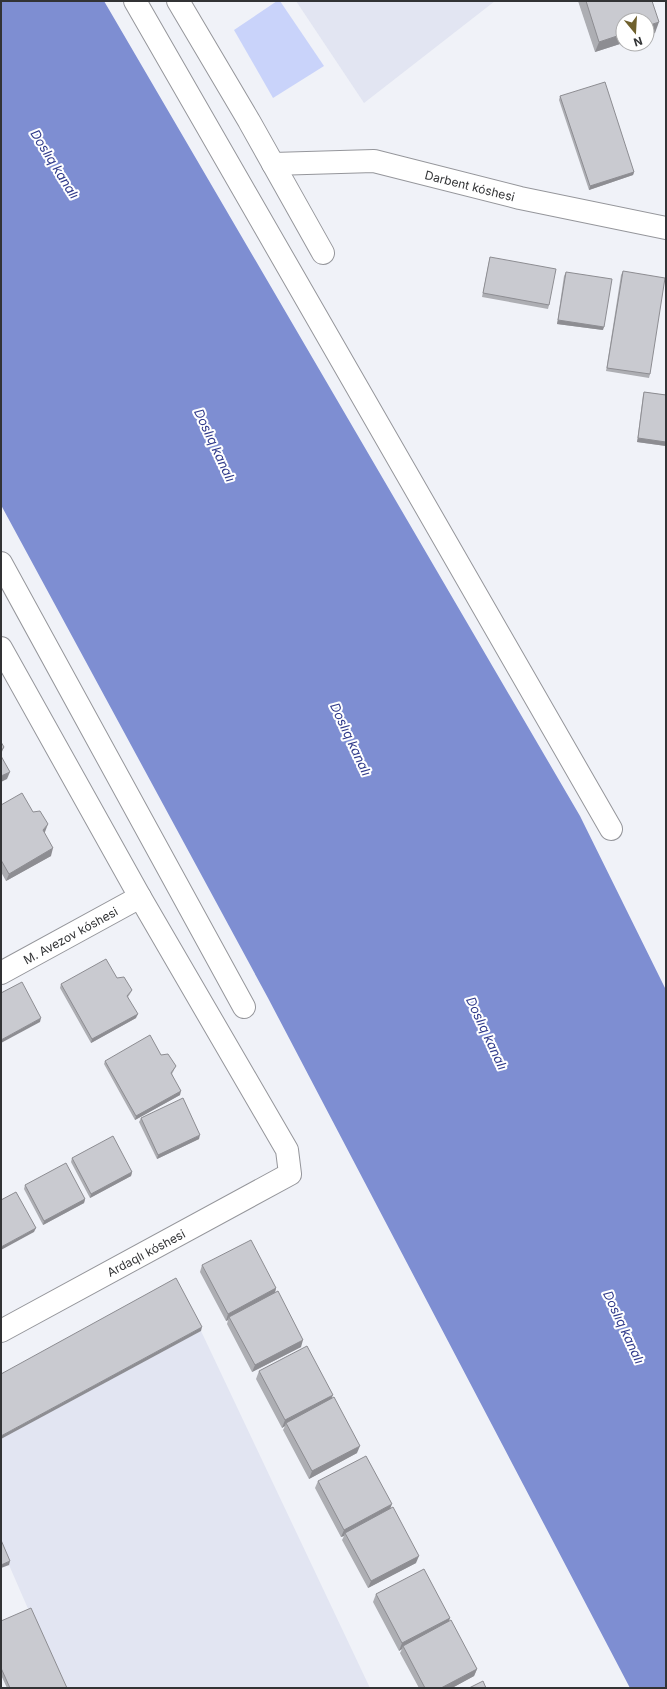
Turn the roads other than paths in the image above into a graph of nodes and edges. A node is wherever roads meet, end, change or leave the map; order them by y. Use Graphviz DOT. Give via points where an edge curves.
graph roads {
  1 [pos="135,1"];
  2 [pos="178,1"];
  3 [pos="273,164"];
  4 [pos="666,228"];
  5 [pos="323,253"];
  6 [pos="1,563"];
  7 [pos="1,649"];
  8 [pos="610,829"];
  9 [pos="140,897"];
  10 [pos="1,973"];
  11 [pos="244,1007"];
  12 [pos="1,1331"];
  1 -- 8 [label="street"];
  2 -- 3 [label="street"];
  3 -- 4 [label="street, Darbent kóshesi" via="374,161 520,198"];
  3 -- 5 [label="street"];
  6 -- 11 [label="street"];
  7 -- 9 [label="street"];
  9 -- 10 [label="street, M. Avezov kóshesi"];
  9 -- 12 [label="street, Ardaqlı kóshesi" via="287,1150 290,1174"];
}
